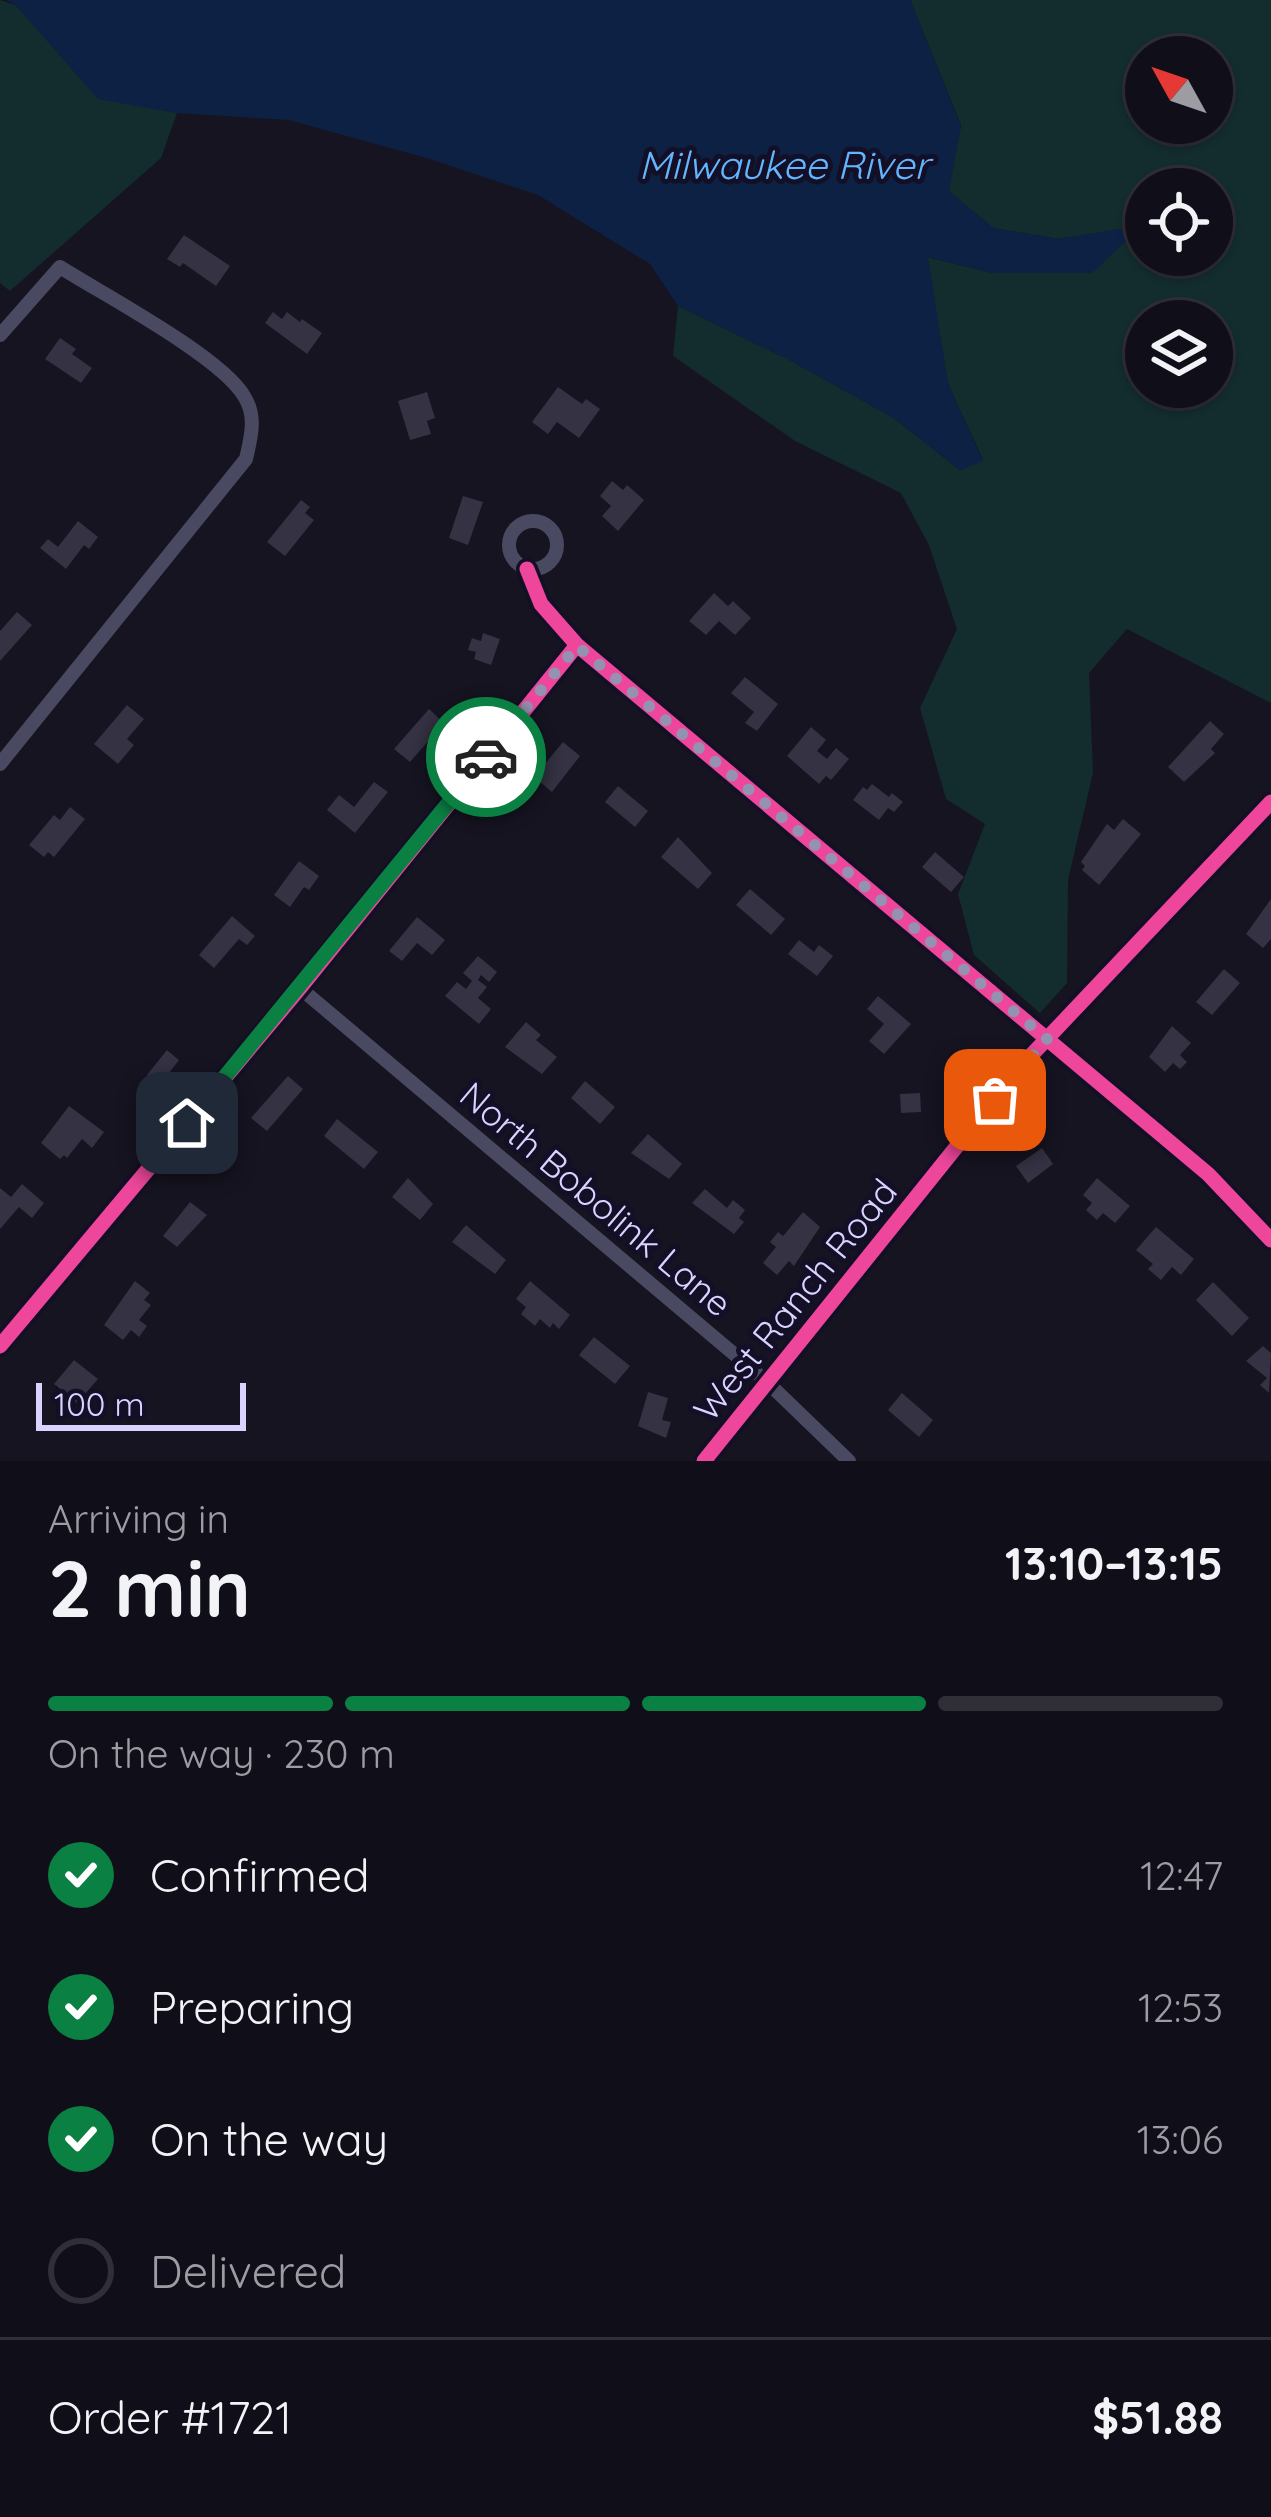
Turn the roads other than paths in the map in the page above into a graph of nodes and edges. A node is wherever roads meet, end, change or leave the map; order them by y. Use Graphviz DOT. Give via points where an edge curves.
graph roads {
  1 [pos="0,335"];
  2 [pos="527,569"];
  3 [pos="577,646"];
  4 [pos="1,761"];
  5 [pos="1271,802"];
  6 [pos="300,988"];
  7 [pos="1047,1039"];
  8 [pos="1271,1240"];
  9 [pos="0,1346"];
  10 [pos="766,1381"];
  11 [pos="704,1461"];
  12 [pos="849,1461"];
  1 -- 4 [label="street" via="60,267 224,371 247,398 253,424 246,459"];
  2 -- 3 [label="street" via="541,604"];
  3 -- 6 [label="street"];
  3 -- 7 [label="street"];
  5 -- 7 [label="street"];
  6 -- 9 [label="street"];
  6 -- 10 [label="street, North Bobolink Lane"];
  7 -- 8 [label="street" via="1208,1174"];
  7 -- 10 [label="street, West Ranch Road"];
  10 -- 11 [label="street, West Ranch Road"];
  10 -- 12 [label="street, North Bobolink Lane"];
}
